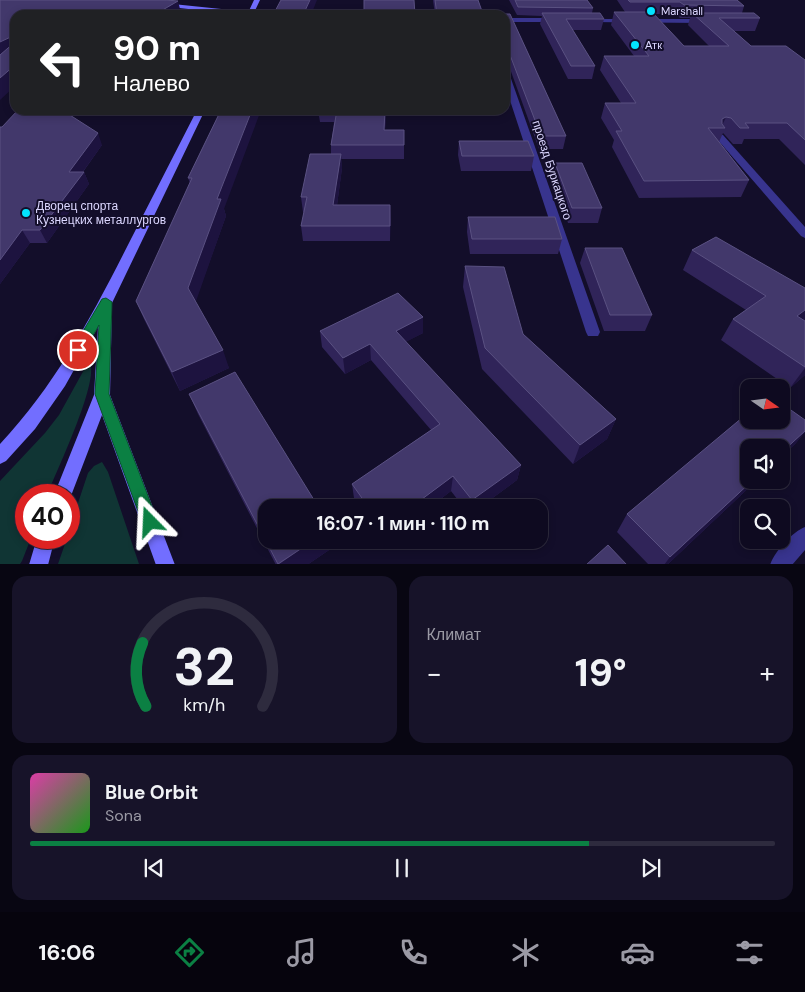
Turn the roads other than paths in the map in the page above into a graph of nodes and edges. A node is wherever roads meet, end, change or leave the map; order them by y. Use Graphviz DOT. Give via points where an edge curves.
graph roads {
  1 [pos="152,4"];
  2 [pos="212,10"];
  3 [pos="510,20"];
  4 [pos="562,20"];
  5 [pos="577,20"];
  6 [pos="710,22"];
  7 [pos="510,88"];
  8 [pos="199,115"];
  9 [pos="720,137"];
  10 [pos="805,234"];
  11 [pos="106,302"];
  12 [pos="593,332"];
  13 [pos="102,394"];
  14 [pos="0,456"];
  15 [pos="68,484"];
  16 [pos="805,536"];
  17 [pos="43,549"];
  18 [pos="38,564"];
  19 [pos="166,564"];
  20 [pos="778,564"];
  1 -- 2 [label="street"];
  3 -- 4 [label="street"];
  5 -- 6 [label="street"];
  7 -- 12 [label="street, проезд Буркацкого"];
  8 -- 11 [label="street"];
  9 -- 10 [label="street"];
  11 -- 13 [label="street"];
  11 -- 14 [label="street" via="60,382"];
  13 -- 15 [label="street"];
  13 -- 19 [label="street"];
  16 -- 20 [label="street"];
  17 -- 18 [label="street"];
}
